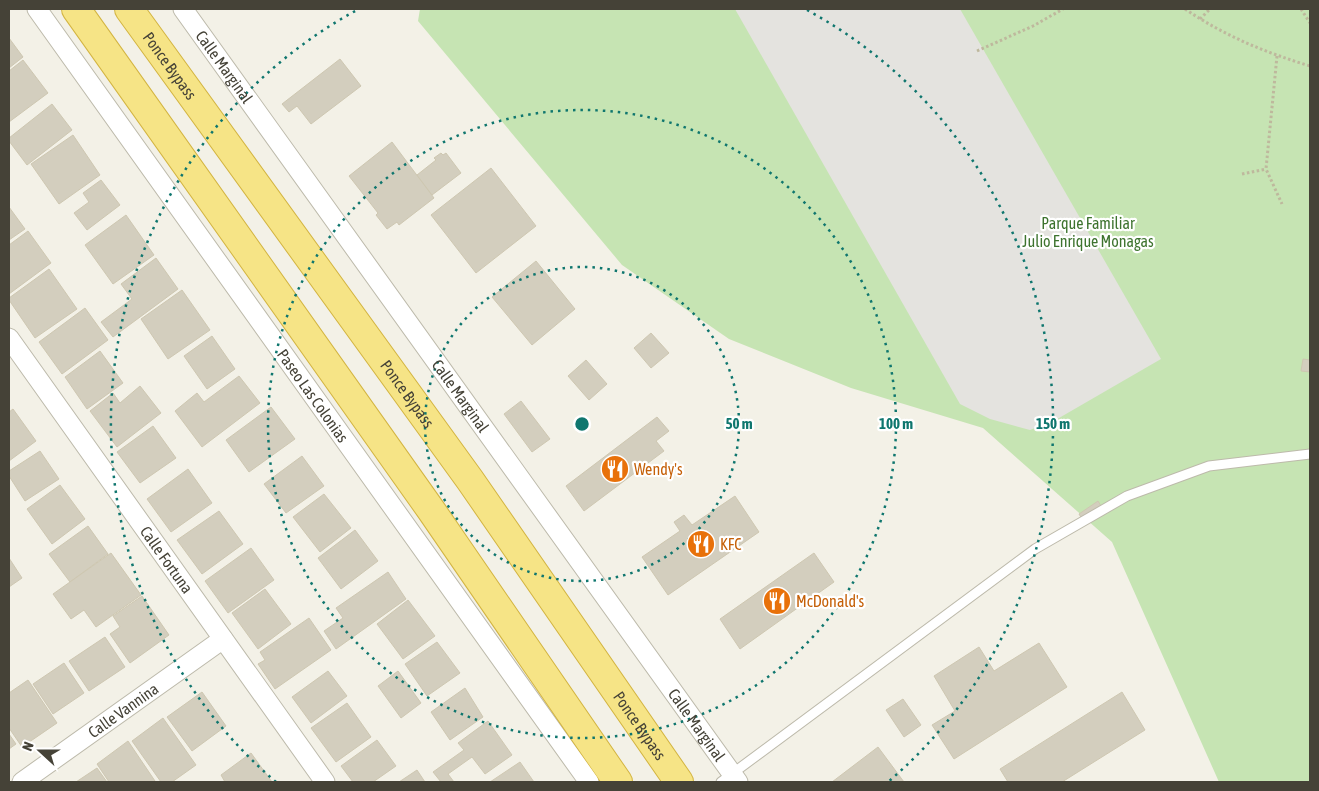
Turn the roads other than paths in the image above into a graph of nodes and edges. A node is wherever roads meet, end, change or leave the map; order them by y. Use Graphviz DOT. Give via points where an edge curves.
graph roads {
  1 [pos="37,9"];
  2 [pos="76,9"];
  3 [pos="129,9"];
  4 [pos="184,9"];
  5 [pos="9,338"];
  6 [pos="1310,454"];
  7 [pos="223,639"];
  8 [pos="730,780"];
  9 [pos="22,782"];
  10 [pos="325,782"];
  11 [pos="589,782"];
  12 [pos="618,782"];
  13 [pos="679,782"];
  1 -- 11 [label="street, Paseo Las Colonias"];
  2 -- 12 [label="highway" via="437,518"];
  3 -- 13 [label="highway, Ponce Bypass" via="470,480"];
  4 -- 8 [label="street, Calle Marginal"];
  5 -- 7 [label="street, Calle Fortuna"];
  6 -- 8 [label="lane" via="1209,466 1126,496 1034,549"];
  7 -- 9 [label="street, Calle Vannina"];
  7 -- 10 [label="street, Calle Fortuna"];
}
